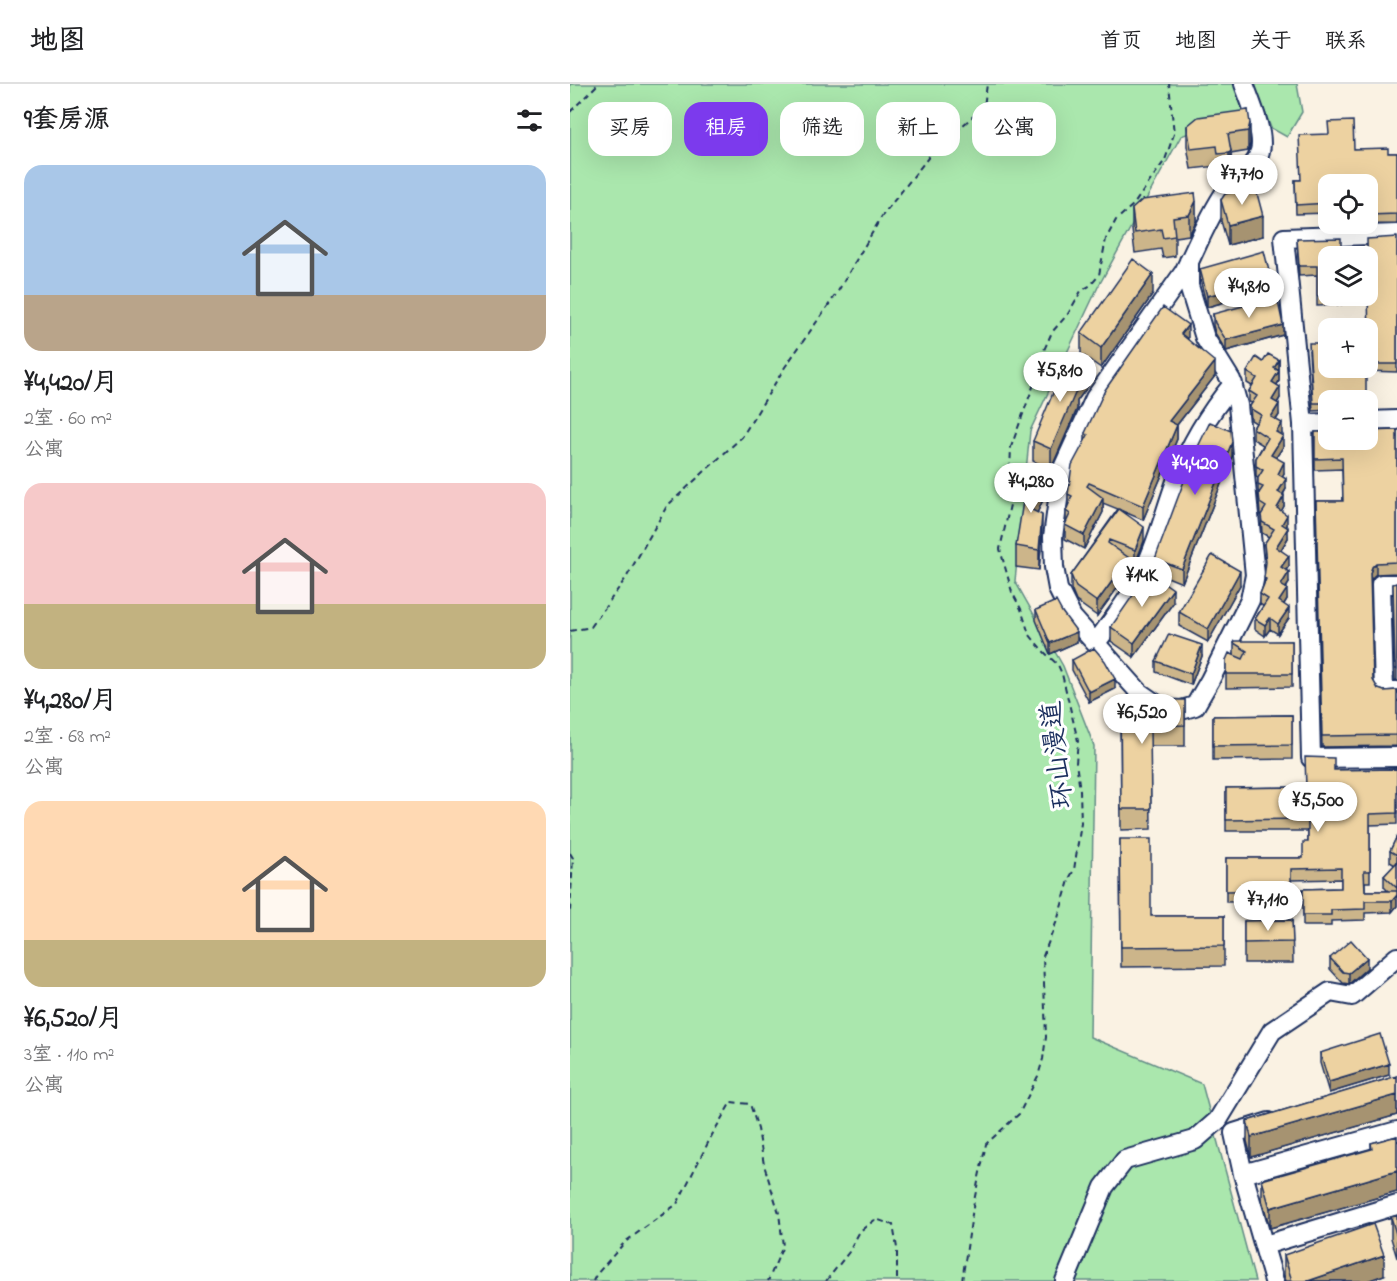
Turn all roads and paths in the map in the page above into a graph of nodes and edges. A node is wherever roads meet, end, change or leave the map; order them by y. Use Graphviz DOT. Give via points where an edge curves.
graph roads {
  1 [pos="598,84"];
  2 [pos="987,84"];
  3 [pos="1169,84"];
  4 [pos="1244,84"];
  5 [pos="570,112"];
  6 [pos="1397,234"];
  7 [pos="1190,261"];
  8 [pos="1233,384"];
  9 [pos="1397,420"];
  10 [pos="1378,421"];
  11 [pos="1318,423"];
  12 [pos="1303,424"];
  13 [pos="1397,584"];
  14 [pos="570,631"];
  15 [pos="1096,643"];
  16 [pos="1397,691"];
  17 [pos="1397,757"];
  18 [pos="570,853"];
  19 [pos="570,912"];
  20 [pos="1397,957"];
  21 [pos="1288,1116"];
  22 [pos="1397,1131"];
  23 [pos="1243,1174"];
  24 [pos="1397,1205"];
  25 [pos="1265,1245"];
  26 [pos="593,1281"];
  27 [pos="768,1281"];
  28 [pos="825,1281"];
  29 [pos="897,1281"];
  30 [pos="962,1281"];
  31 [pos="1065,1281"];
  32 [pos="1274,1281"];
  1 -- 5 [label="path"];
  2 -- 14 [label="path" via="984,107 935,149 882,216 837,293 742,437 667,506 626,578 591,627"];
  3 -- 30 [label="path, 环山漫道" via="1174,134 1165,160 1134,204 1116,220 1106,239 1099,274 1081,291 1052,332 1011,447 1012,496 1001,543 1002,560 1029,634 1062,674 1078,741 1076,763 1082,809 1074,870 1043,956 1043,1059 1019,1114 986,1144"];
  4 -- 7 [label="street" via="1260,137 1260,152 1247,173 1225,192"];
  6 -- 12 [label="street" via="1284,237"];
  7 -- 8 [label="street" via="1189,286 1205,338"];
  7 -- 15 [label="street" via="1095,398 1062,470 1053,537 1058,589 1072,617"];
  8 -- 15 [label="street" via="1199,431 1177,478 1146,566"];
  8 -- 15 [label="street" via="1243,444 1255,575 1250,600 1210,680 1195,706 1163,709 1140,693"];
  9 -- 10 [label="street"];
  11 -- 12 [label="street"];
  12 -- 17 [label="street" via="1311,759"];
  13 -- 16 [label="street" via="1381,584 1384,691"];
  18 -- 19 [label="path"];
  20 -- 31 [label="street" via="1352,996 1330,992 1272,1030 1218,1120 1195,1140 1125,1160 1104,1188"];
  21 -- 23 [label="street" via="1234,1132"];
  22 -- 23 [label="street"];
  23 -- 25 [label="street"];
  24 -- 25 [label="street"];
  25 -- 32 [label="street"];
  26 -- 27 [label="path" via="625,1242 677,1204 731,1102 750,1104 779,1213 783,1246"];
  28 -- 29 [label="path" via="849,1252 860,1231 876,1219 893,1225"];
}
